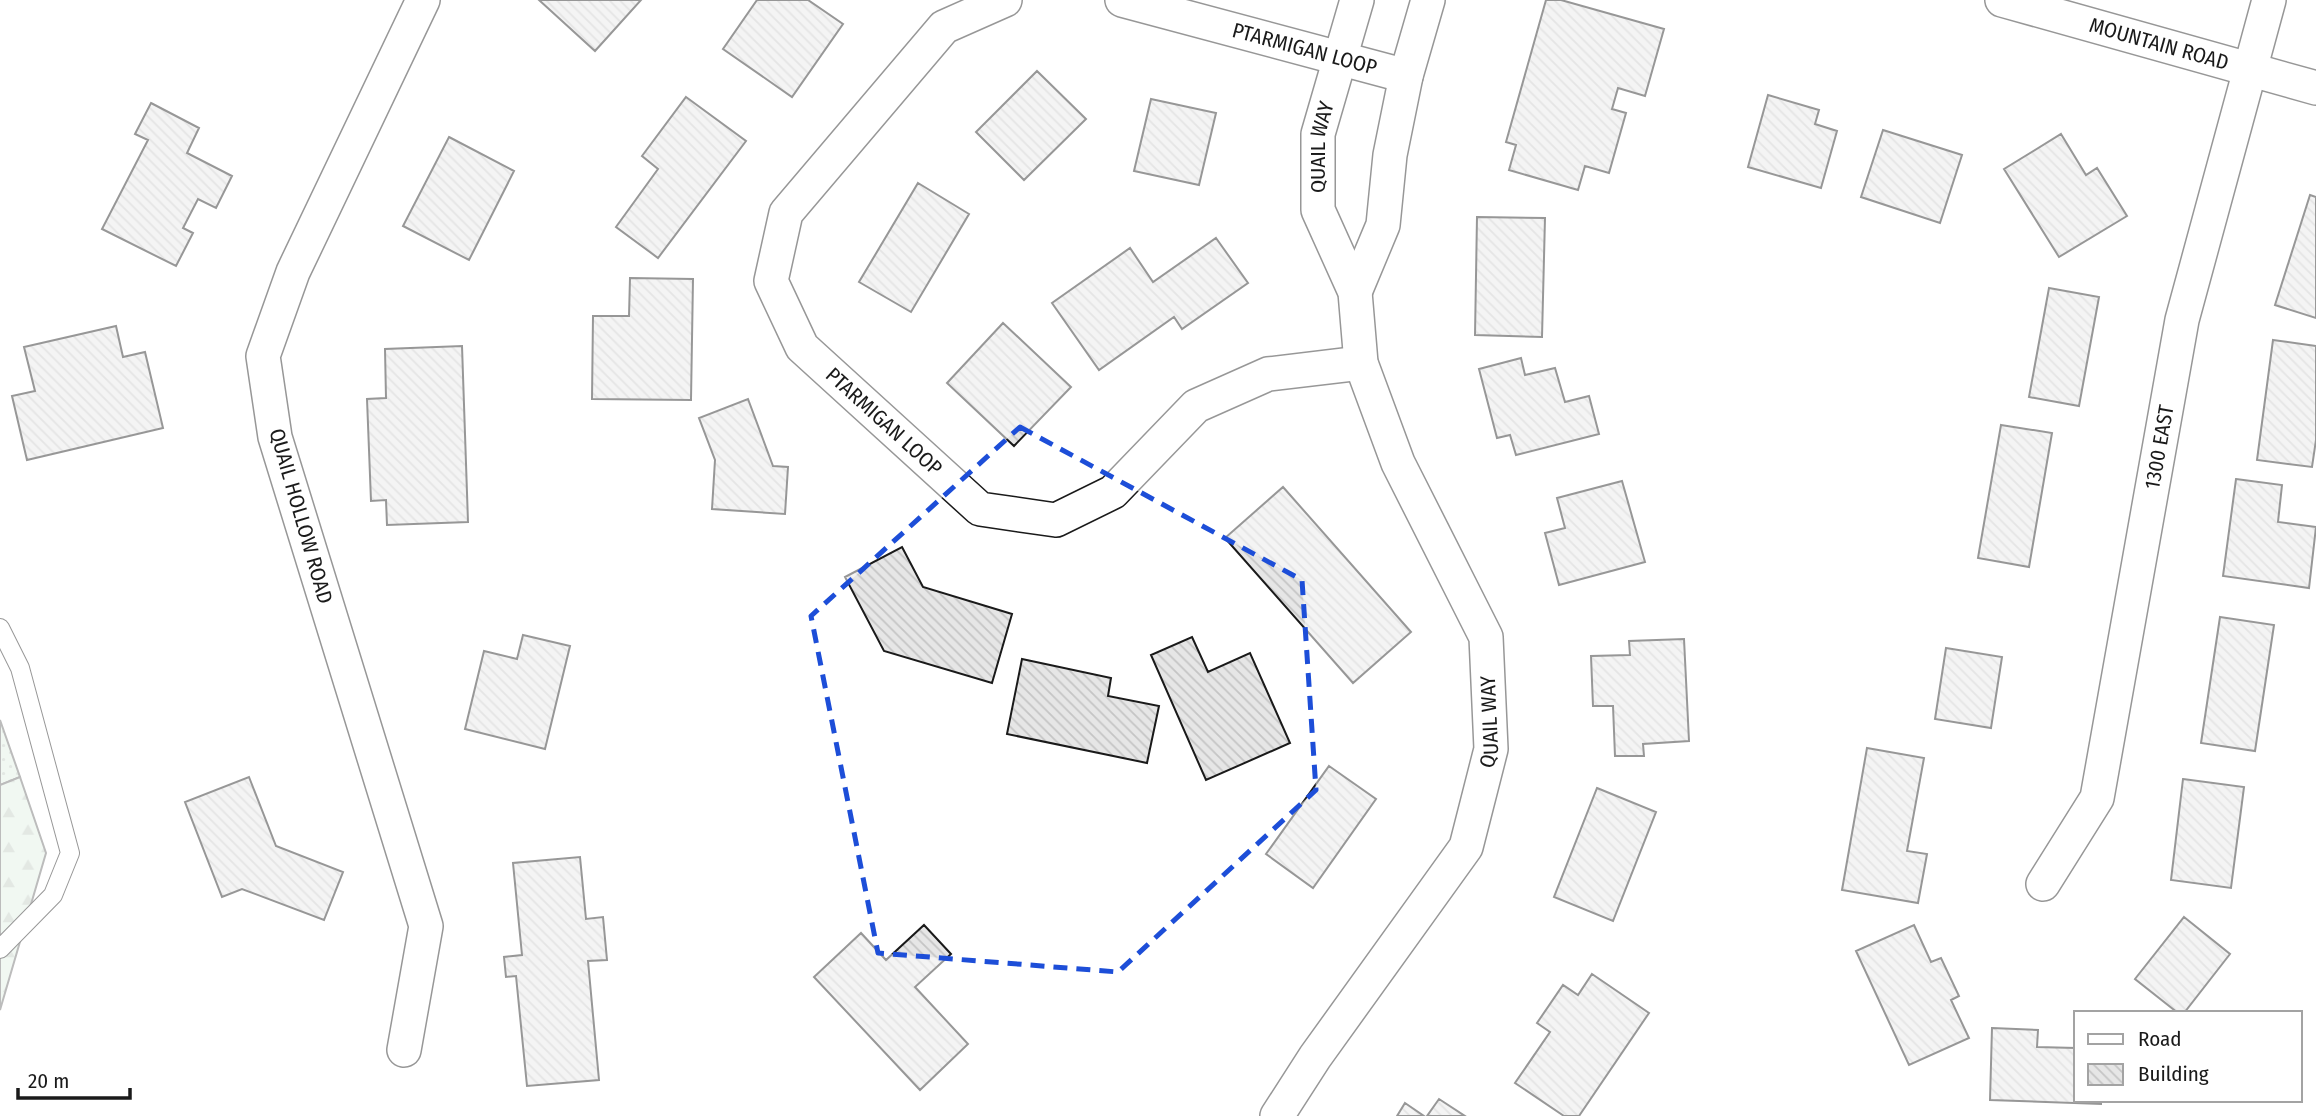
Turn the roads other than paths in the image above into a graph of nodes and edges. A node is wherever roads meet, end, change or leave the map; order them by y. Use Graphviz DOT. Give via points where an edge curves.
graph roads {
  1 [pos="423,0"];
  2 [pos="1005,0"];
  3 [pos="1122,0"];
  4 [pos="1357,0"];
  5 [pos="1428,0"];
  6 [pos="2002,0"];
  7 [pos="2269,0"];
  8 [pos="1340,58"];
  9 [pos="2249,69"];
  10 [pos="1406,76"];
  11 [pos="2316,88"];
  12 [pos="1355,292"];
  13 [pos="1361,363"];
  14 [pos="0,628"];
  15 [pos="2043,884"];
  16 [pos="0,949"];
  17 [pos="404,1050"];
  18 [pos="1277,1116"];
  1 -- 17 [label="street, QUAIL HOLLOW ROAD" via="293,272 263,356 275,437 426,926"];
  2 -- 13 [label="street, PTARMIGAN LOOP" via="944,27 786,213 771,281 802,348 980,509 1056,520 1113,492 1196,406 1268,374"];
  3 -- 8 [label="street, PTARMIGAN LOOP"];
  4 -- 8 [label="street, QUAIL WAY"];
  5 -- 10 [label="street, QUAIL WAY"];
  6 -- 9 [label="street, MOUNTAIN ROAD"];
  7 -- 9 [label="street, 1300 EAST"];
  8 -- 10 [label="street, PTARMIGAN LOOP"];
  8 -- 12 [label="street, QUAIL WAY" via="1318,134 1318,210"];
  9 -- 11 [label="street, MOUNTAIN ROAD"];
  9 -- 15 [label="street, 1300 EAST" via="2182,320 2098,798"];
  10 -- 12 [label="street, QUAIL WAY" via="1390,155 1383,225"];
  12 -- 13 [label="street, QUAIL WAY"];
  13 -- 18 [label="street, QUAIL WAY" via="1398,463 1486,638 1491,749 1466,847"];
  14 -- 16 [label="lane" via="20,668 70,853 53,895"];
}
